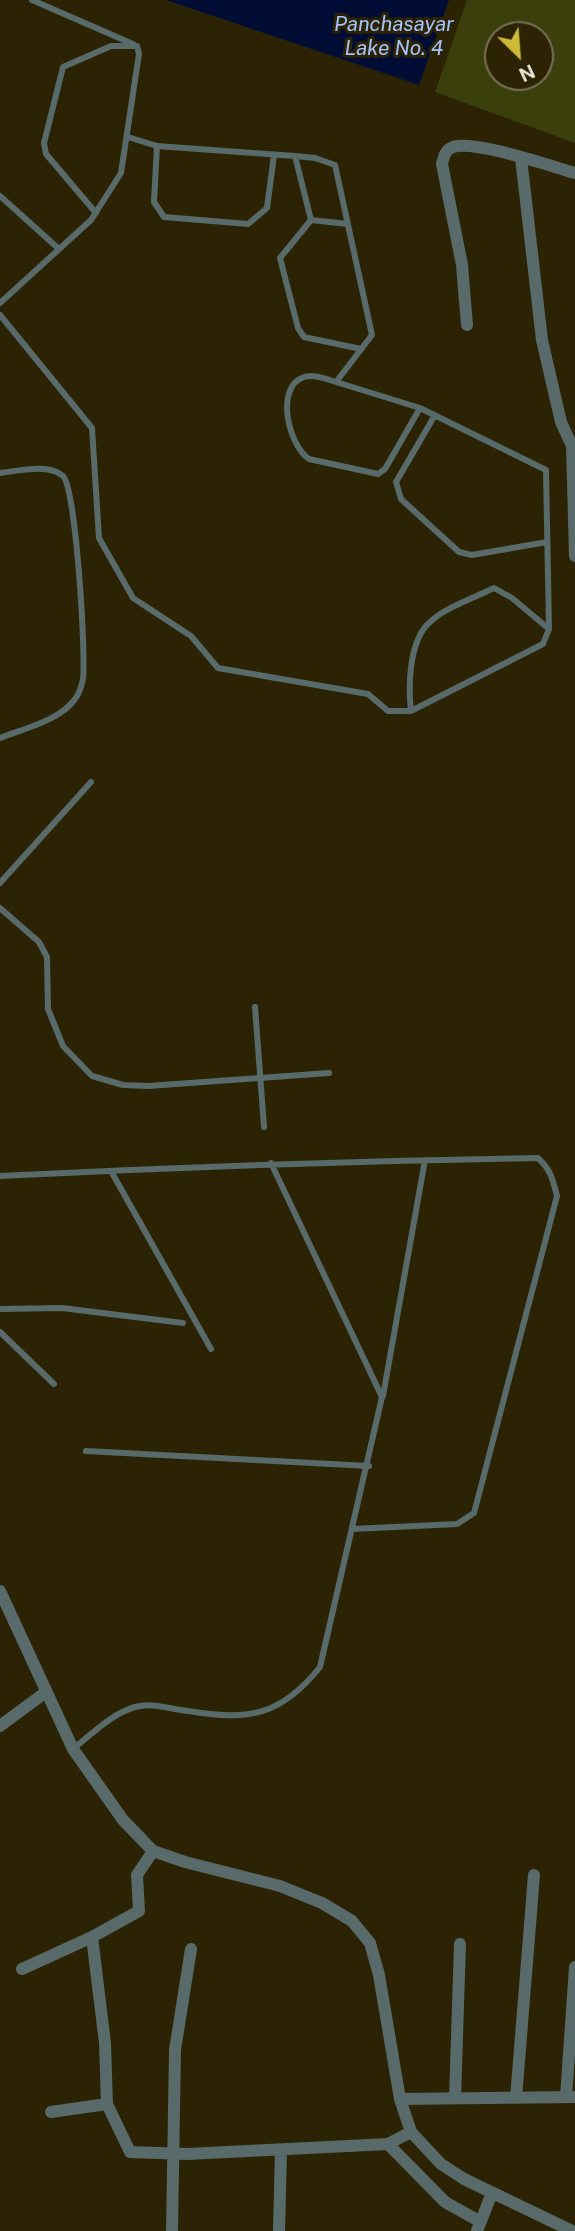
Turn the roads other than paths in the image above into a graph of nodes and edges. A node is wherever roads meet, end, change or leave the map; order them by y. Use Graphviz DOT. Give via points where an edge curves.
graph roads {
  1 [pos="32,0"];
  2 [pos="137,46"];
  3 [pos="128,136"];
  4 [pos="157,146"];
  5 [pos="274,155"];
  6 [pos="295,156"];
  7 [pos="521,159"];
  8 [pos="575,173"];
  9 [pos="0,196"];
  10 [pos="96,213"];
  11 [pos="312,220"];
  12 [pos="348,224"];
  13 [pos="59,249"];
  14 [pos="0,303"];
  15 [pos="0,315"];
  16 [pos="467,325"];
  17 [pos="361,349"];
  18 [pos="336,382"];
  19 [pos="420,408"];
  20 [pos="435,415"];
  21 [pos="0,473"];
  22 [pos="547,542"];
  23 [pos="575,556"];
  24 [pos="549,629"];
  25 [pos="411,711"];
  26 [pos="0,738"];
  27 [pos="91,782"];
  28 [pos="0,883"];
  29 [pos="0,908"];
  30 [pos="256,1007"];
  31 [pos="328,1073"];
  32 [pos="262,1079"];
  33 [pos="264,1127"];
  34 [pos="425,1160"];
  35 [pos="271,1163"];
  36 [pos="111,1171"];
  37 [pos="0,1176"];
  38 [pos="0,1309"];
  39 [pos="183,1323"];
  40 [pos="0,1332"];
  41 [pos="211,1349"];
  42 [pos="54,1384"];
  43 [pos="382,1398"];
  44 [pos="86,1451"];
  45 [pos="369,1466"];
  46 [pos="352,1529"];
  47 [pos="0,1591"];
  48 [pos="46,1692"];
  49 [pos="0,1726"];
  50 [pos="73,1749"];
  51 [pos="153,1851"];
  52 [pos="534,1875"];
  53 [pos="92,1937"];
  54 [pos="460,1944"];
  55 [pos="191,1949"];
  56 [pos="575,1967"];
  57 [pos="22,1969"];
  58 [pos="570,2097"];
  59 [pos="456,2098"];
  60 [pos="516,2098"];
  61 [pos="400,2099"];
  62 [pos="107,2104"];
  63 [pos="51,2112"];
  64 [pos="411,2132"];
  65 [pos="388,2144"];
  66 [pos="281,2151"];
  67 [pos="174,2152"];
  68 [pos="492,2193"];
  69 [pos="478,2226"];
  70 [pos="172,2231"];
  71 [pos="279,2231"];
  72 [pos="572,2231"];
  1 -- 2 [label="lane"];
  2 -- 3 [label="lane"];
  2 -- 10 [label="lane" via="111,46 63,67 44,144 46,154"];
  3 -- 4 [label="lane"];
  3 -- 10 [label="lane" via="121,173"];
  4 -- 5 [label="lane"];
  4 -- 5 [label="lane" via="154,202 164,217 248,224 267,208"];
  5 -- 6 [label="lane"];
  6 -- 11 [label="lane"];
  6 -- 12 [label="lane" via="335,166"];
  7 -- 8 [label="street"];
  7 -- 16 [label="street" via="460,146 444,153"];
  7 -- 23 [label="street" via="542,340 561,422 572,446"];
  9 -- 13 [label="lane"];
  10 -- 13 [label="lane"];
  11 -- 12 [label="lane"];
  11 -- 17 [label="lane" via="280,258 299,328 304,337"];
  12 -- 17 [label="lane" via="372,325 372,335"];
  13 -- 14 [label="lane"];
  15 -- 25 [label="lane" via="92,428 99,538 133,598 191,636 218,668 368,694 388,711"];
  17 -- 18 [label="lane"];
  18 -- 19 [label="lane"];
  18 -- 19 [label="lane" via="306,376 290,394 286,418 301,454 309,459 379,474"];
  19 -- 20 [label="lane"];
  20 -- 22 [label="lane" via="546,470"];
  20 -- 22 [label="lane" via="396,482 401,499 459,552 472,555"];
  21 -- 26 [label="lane" via="48,469 63,476 69,488 83,653 83,681 75,699 46,720"];
  22 -- 24 [label="lane"];
  24 -- 25 [label="lane" via="543,644"];
  24 -- 25 [label="lane" via="494,588 429,622 416,645"];
  27 -- 28 [label="lane"];
  29 -- 32 [label="lane" via="39,942 47,957 48,1009 63,1046 92,1076 148,1086"];
  30 -- 32 [label="lane"];
  31 -- 32 [label="lane"];
  32 -- 33 [label="lane"];
  34 -- 35 [label="lane"];
  34 -- 43 [label="lane"];
  34 -- 46 [label="lane" via="538,1158 553,1177 556,1196 474,1513 457,1524"];
  35 -- 36 [label="lane"];
  35 -- 43 [label="lane"];
  36 -- 37 [label="lane"];
  36 -- 41 [label="lane"];
  38 -- 39 [label="lane" via="62,1308"];
  40 -- 42 [label="lane"];
  43 -- 45 [label="lane"];
  44 -- 45 [label="lane"];
  45 -- 46 [label="lane"];
  46 -- 50 [label="lane" via="320,1667 300,1692 277,1708 247,1715 137,1706 120,1712"];
  47 -- 48 [label="street"];
  48 -- 49 [label="street"];
  48 -- 50 [label="street"];
  50 -- 51 [label="street" via="123,1820"];
  51 -- 53 [label="street" via="137,1875 139,1911"];
  51 -- 61 [label="street" via="280,1886 352,1921 370,1943 379,1975"];
  52 -- 60 [label="street"];
  53 -- 57 [label="street"];
  53 -- 62 [label="street"];
  54 -- 59 [label="street"];
  55 -- 67 [label="street" via="175,2050"];
  56 -- 58 [label="street"];
  58 -- 60 [label="street"];
  59 -- 60 [label="street"];
  59 -- 61 [label="street"];
  61 -- 64 [label="street"];
  62 -- 63 [label="street"];
  62 -- 67 [label="street" via="130,2152"];
  64 -- 65 [label="street"];
  64 -- 68 [label="street" via="441,2164"];
  65 -- 66 [label="street"];
  65 -- 69 [label="street" via="436,2195"];
  66 -- 67 [label="street"];
  66 -- 71 [label="street"];
  67 -- 70 [label="street"];
  68 -- 69 [label="street"];
  68 -- 72 [label="street"];
}
